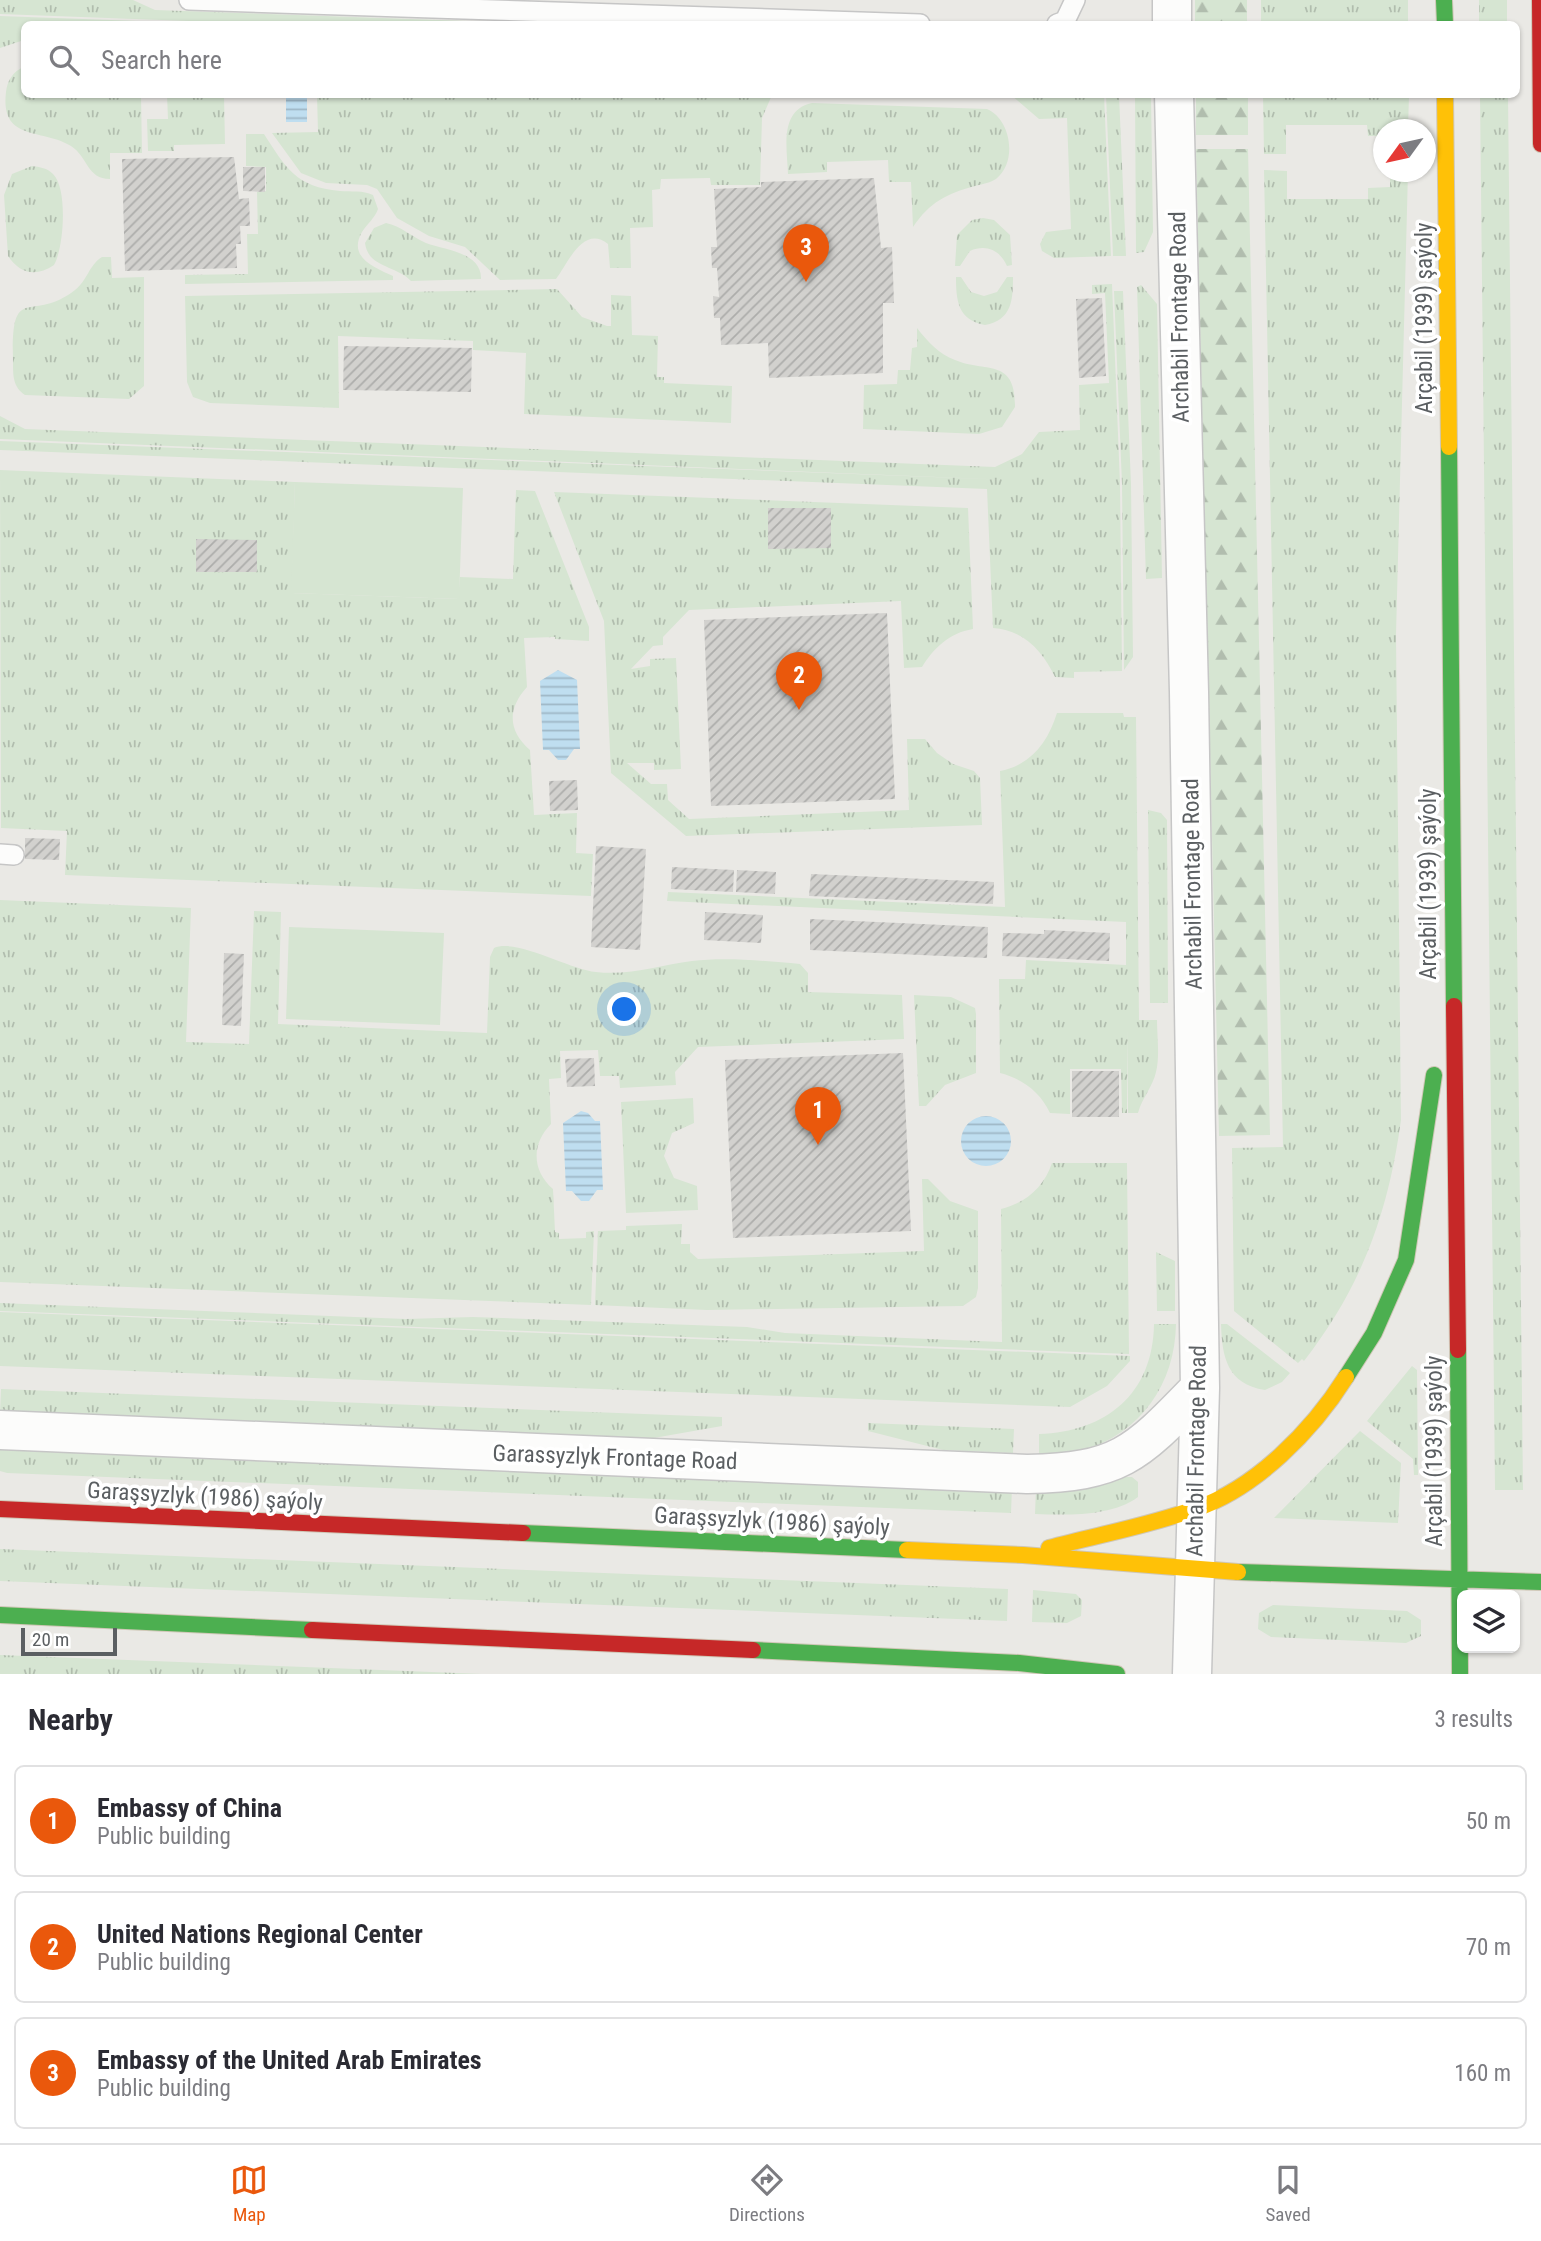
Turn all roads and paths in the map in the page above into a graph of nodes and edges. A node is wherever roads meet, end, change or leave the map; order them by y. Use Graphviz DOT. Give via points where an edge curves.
graph roads {
  1 [pos="190,0"];
  2 [pos="1075,0"];
  3 [pos="1172,0"];
  4 [pos="1444,0"];
  5 [pos="1540,0"];
  6 [pos="589,7"];
  7 [pos="862,21"];
  8 [pos="1065,21"];
  9 [pos="1172,21"];
  10 [pos="1445,21"];
  11 [pos="1174,98"];
  12 [pos="1445,98"];
  13 [pos="1541,144"];
  14 [pos="1452,1019"];
  15 [pos="1200,1388"];
  16 [pos="0,1430"];
  17 [pos="0,1509"];
  18 [pos="1196,1509"];
  19 [pos="1023,1555"];
  20 [pos="1194,1571"];
  21 [pos="1457,1577"];
  22 [pos="1541,1582"];
  23 [pos="0,1615"];
  24 [pos="1018,1663"];
  25 [pos="1052,1674"];
  26 [pos="1117,1674"];
  27 [pos="1192,1674"];
  28 [pos="1460,1674"];
  1 -- 6 [label="lane"];
  2 -- 8 [label="lane"];
  3 -- 9 [label="street"];
  4 -- 10 [label="main road"];
  5 -- 13 [label="main road"];
  6 -- 7 [label="lane"];
  11 -- 15 [label="street, Archabil Frontage Road"];
  12 -- 14 [label="main road, Arçabil (1939) şaýoly"];
  14 -- 18 [label="main road" via="1434,1075 1406,1260 1374,1333 1332,1399 1292,1443 1259,1472"];
  14 -- 21 [label="main road, Arçabil (1939) şaýoly"];
  15 -- 16 [label="street, Garassyzlyk Frontage Road" via="1136,1450 1113,1463 1062,1473"];
  15 -- 18 [label="street, Archabil Frontage Road"];
  17 -- 19 [label="main road, Garaşsyzlyk (1986) şaýoly"];
  18 -- 19 [label="main road"];
  18 -- 20 [label="street, Archabil Frontage Road"];
  19 -- 20 [label="main road, Garaşsyzlyk (1986) şaýoly"];
  20 -- 21 [label="main road, Garaşsyzlyk (1986) şaýoly"];
  20 -- 27 [label="street, Archabil Frontage Road"];
  21 -- 22 [label="main road, Garaşsyzlyk (1986) şaýoly"];
  21 -- 28 [label="main road, Arçabil (1939) şaýoly"];
  23 -- 24 [label="main road"];
  24 -- 25 [label="main road"];
  24 -- 26 [label="main road"];
}
